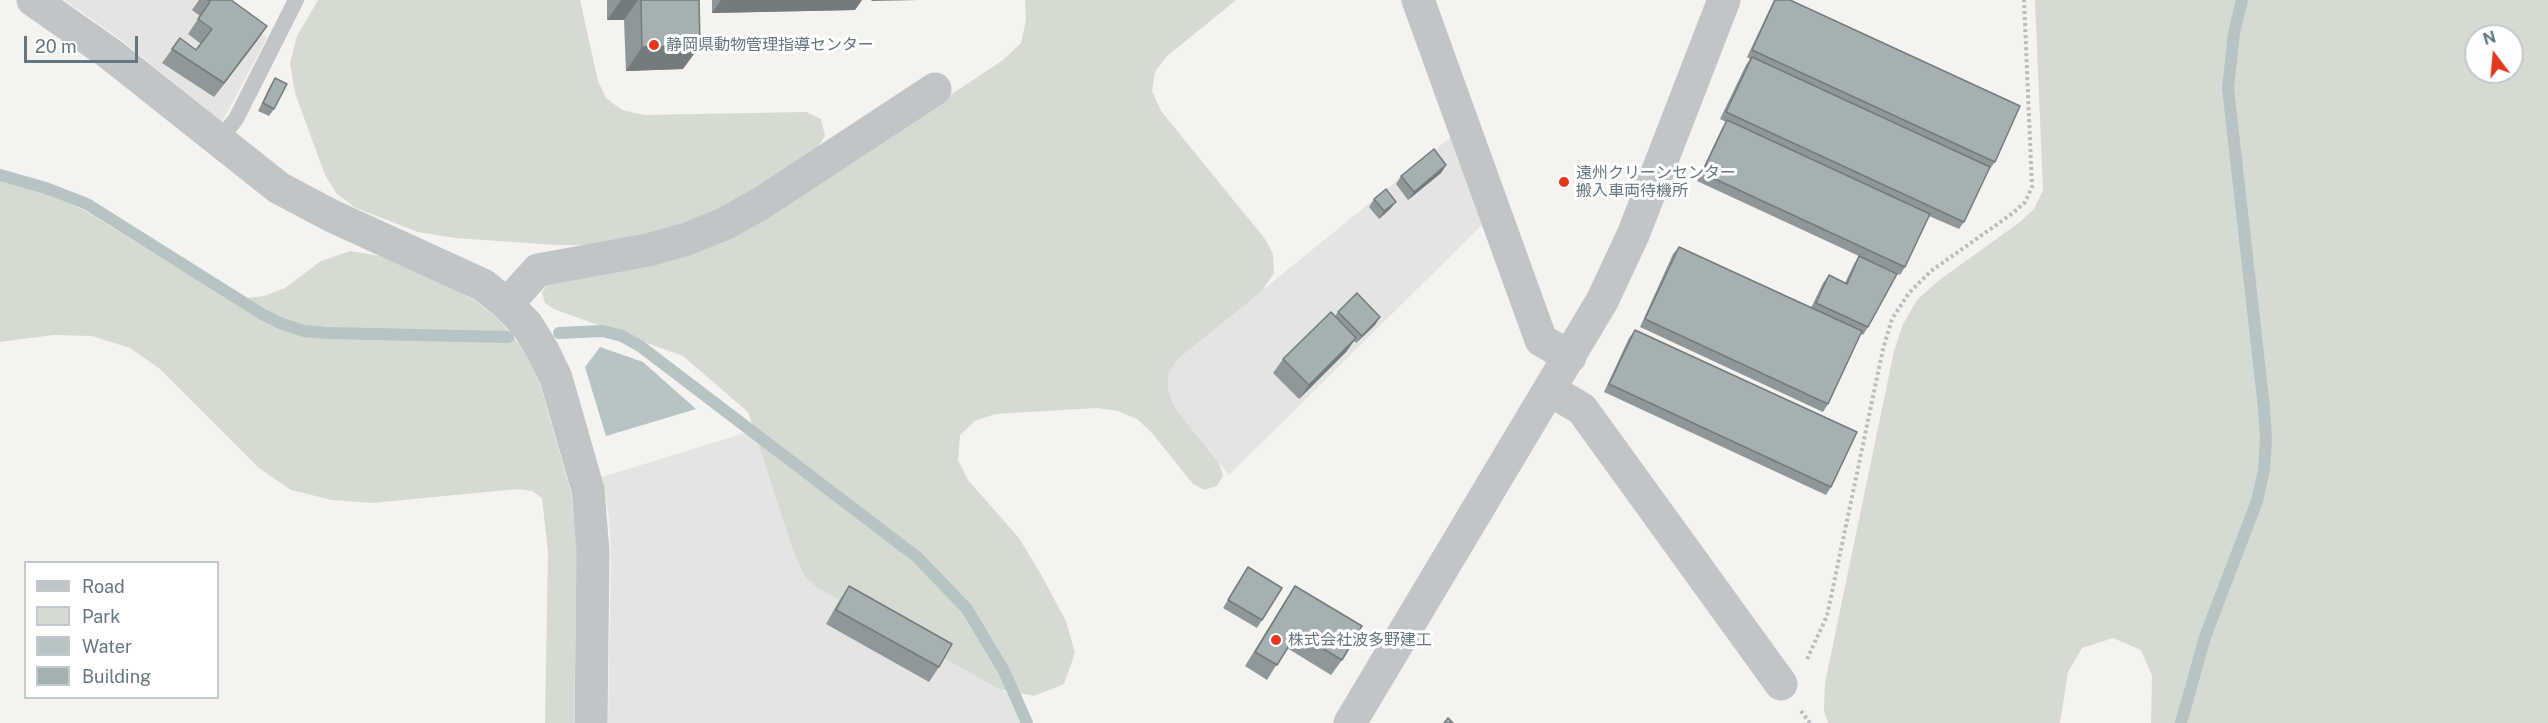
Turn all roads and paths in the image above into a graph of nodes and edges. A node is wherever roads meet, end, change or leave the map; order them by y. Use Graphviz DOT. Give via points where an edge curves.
graph roads {
  1 [pos="33,0"];
  2 [pos="296,0"];
  3 [pos="1418,0"];
  4 [pos="1724,0"];
  5 [pos="2024,0"];
  6 [pos="935,89"];
  7 [pos="218,141"];
  8 [pos="507,304"];
  9 [pos="1570,357"];
  10 [pos="1550,390"];
  11 [pos="1781,684"];
  12 [pos="591,723"];
  13 [pos="1350,723"];
  1 -- 7 [label="street" via="96,43"];
  2 -- 7 [label="lane" via="236,119"];
  3 -- 9 [label="street" via="1541,340"];
  4 -- 9 [label="street" via="1633,235"];
  5 -- 11 [label="path" via="2032,187 2025,202 2013,213 1931,271 1909,293 1892,319 1827,616 1803,669"];
  6 -- 8 [label="street" via="724,224 648,250 538,270"];
  7 -- 8 [label="street" via="305,203 456,271"];
  8 -- 12 [label="street" via="527,326 556,378 588,490 593,551"];
  9 -- 10 [label="street"];
  10 -- 11 [label="street" via="1582,409"];
  10 -- 13 [label="street"];
}
